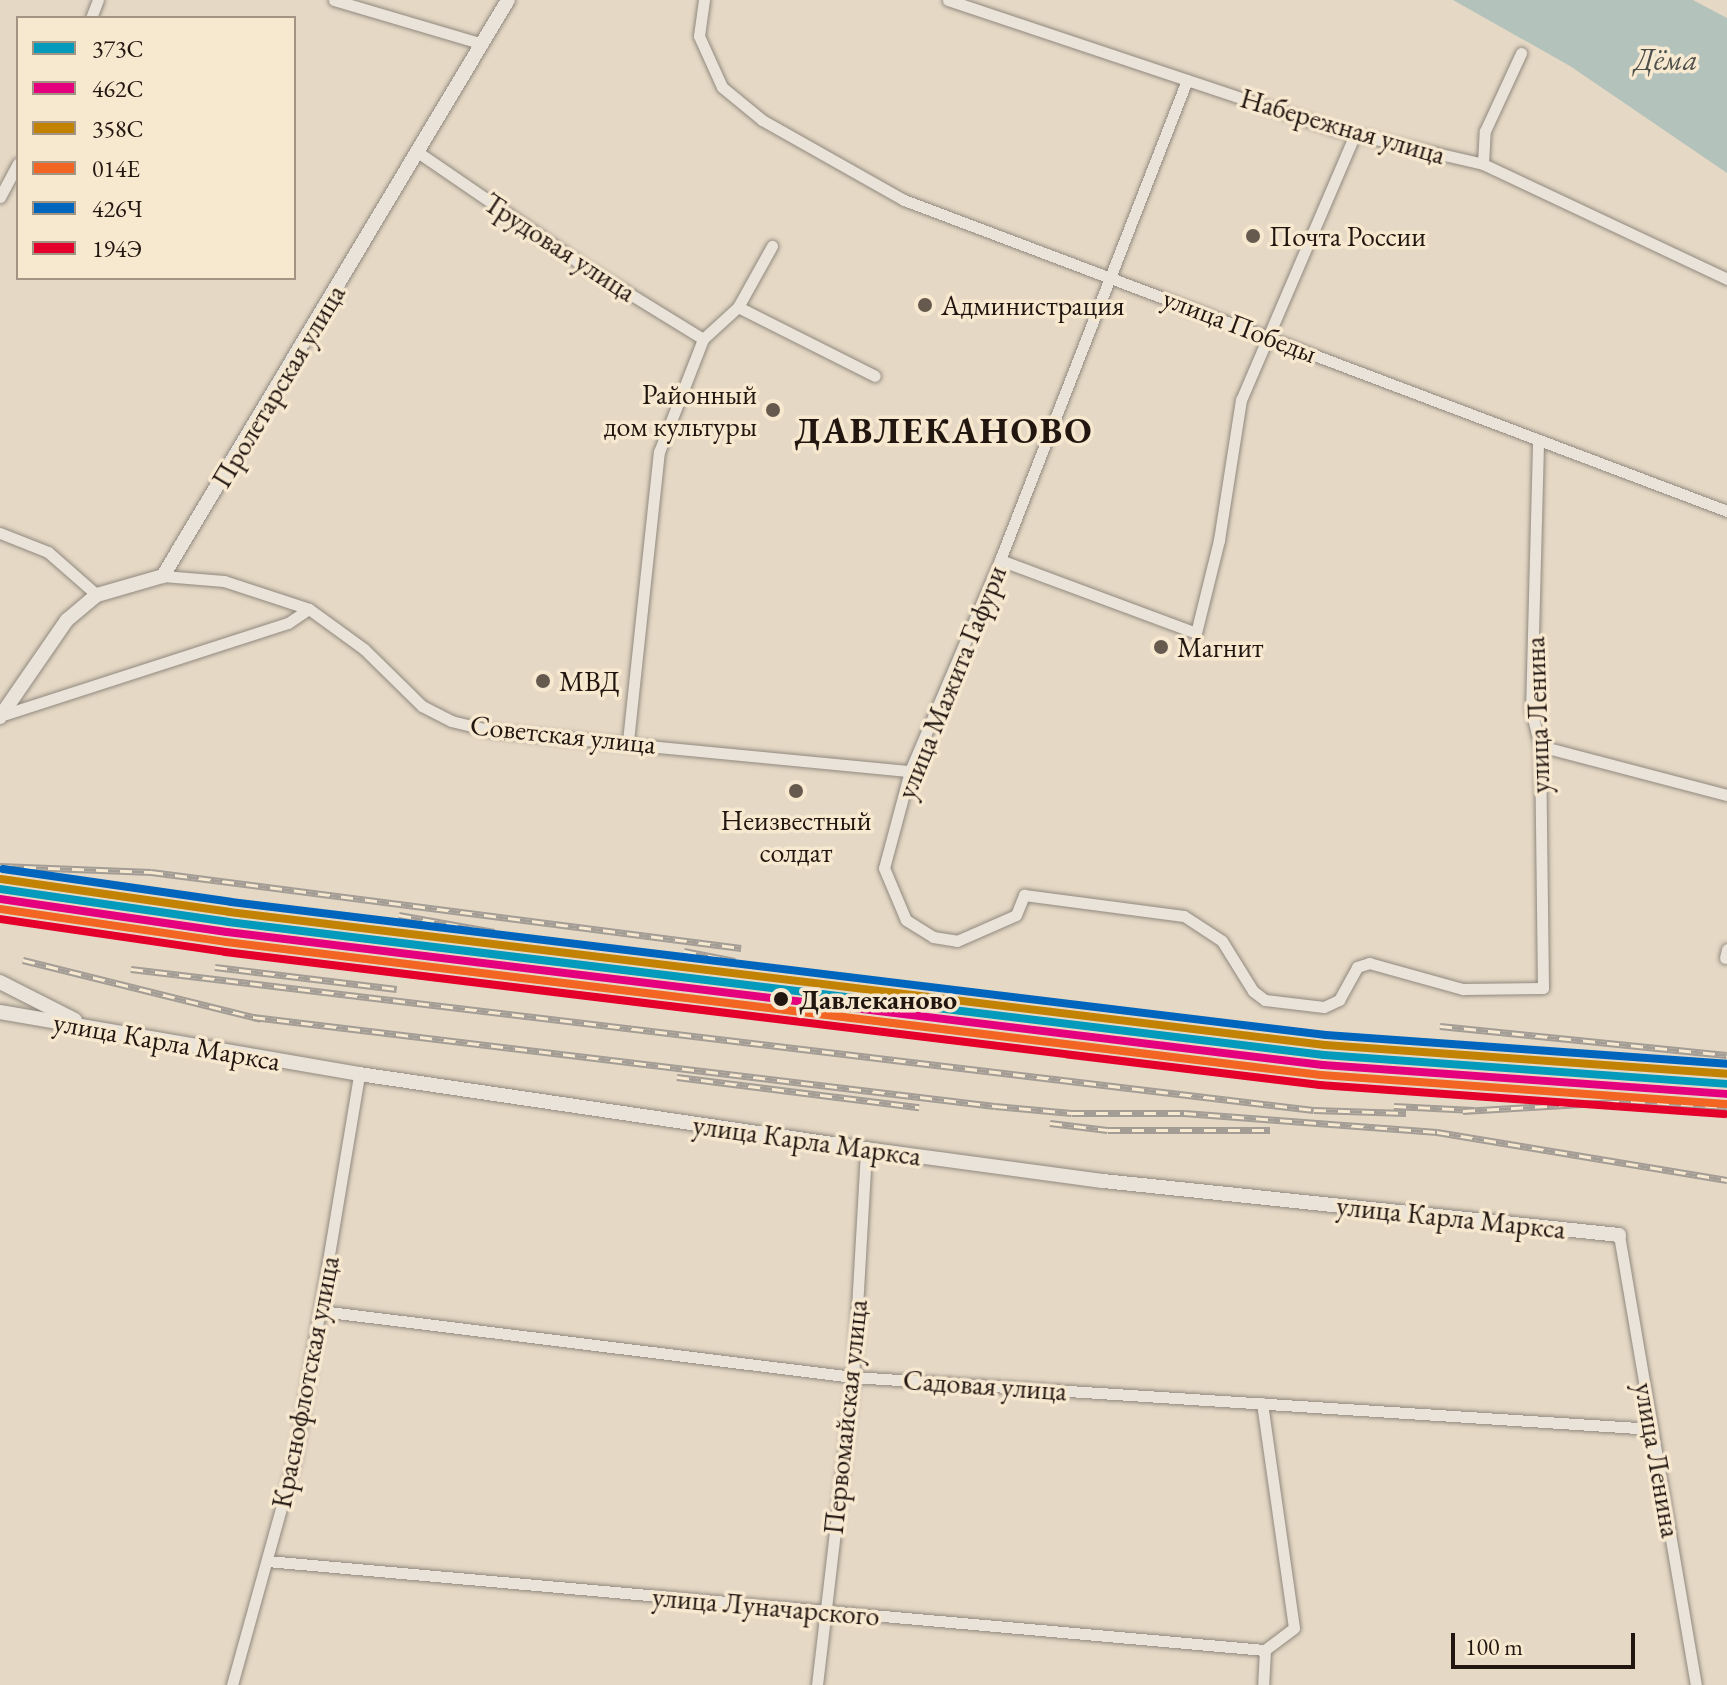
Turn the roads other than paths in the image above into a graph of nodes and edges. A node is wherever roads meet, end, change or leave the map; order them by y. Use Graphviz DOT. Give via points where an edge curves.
graph roads {
  1 [pos="334,0"];
  2 [pos="508,0"];
  3 [pos="704,0"];
  4 [pos="948,0"];
  5 [pos="483,44"];
  6 [pos="1521,53"];
  7 [pos="1187,80"];
  8 [pos="1355,134"];
  9 [pos="419,153"];
  10 [pos="1483,164"];
  11 [pos="16,167"];
  12 [pos="0,197"];
  13 [pos="772,246"];
  14 [pos="1110,275"];
  15 [pos="1727,279"];
  16 [pos="738,307"];
  17 [pos="1271,335"];
  18 [pos="703,339"];
  19 [pos="875,376"];
  20 [pos="1538,442"];
  21 [pos="1727,511"];
  22 [pos="0,533"];
  23 [pos="1000,560"];
  24 [pos="163,576"];
  25 [pos="97,595"];
  26 [pos="309,609"];
  27 [pos="3,716"];
  28 [pos="628,741"];
  29 [pos="1540,746"];
  30 [pos="910,771"];
  31 [pos="1727,795"];
  32 [pos="0,982"];
  33 [pos="1543,988"];
  34 [pos="0,1012"];
  35 [pos="89,1027"];
  36 [pos="359,1074"];
  37 [pos="866,1149"];
  38 [pos="1619,1235"];
  39 [pos="321,1311"];
  40 [pos="853,1377"];
  41 [pos="1262,1403"];
  42 [pos="1652,1429"];
  43 [pos="267,1561"];
  44 [pos="824,1612"];
  45 [pos="1265,1650"];
  46 [pos="232,1685"];
  47 [pos="817,1685"];
  48 [pos="1263,1685"];
  49 [pos="1696,1685"];
  1 -- 5 [label="street"];
  2 -- 5 [label="street, Пролетарская улица"];
  3 -- 14 [label="street, улица Победы" via="699,36 722,87 762,120 904,200"];
  4 -- 7 [label="street, Набережная улица"];
  5 -- 9 [label="street, Пролетарская улица"];
  6 -- 10 [label="street" via="1485,131"];
  7 -- 8 [label="street, Набережная улица"];
  7 -- 14 [label="street, улица Мажита Гафури"];
  8 -- 10 [label="street, Набережная улица"];
  8 -- 17 [label="street"];
  9 -- 18 [label="street, Трудовая улица" via="578,262"];
  9 -- 24 [label="street, Пролетарская улица"];
  10 -- 15 [label="street, Набережная улица"];
  11 -- 12 [label="street"];
  13 -- 16 [label="street"];
  14 -- 17 [label="street, улица Победы"];
  14 -- 23 [label="street, улица Мажита Гафури"];
  16 -- 18 [label="street"];
  16 -- 19 [label="street"];
  17 -- 20 [label="street, улица Победы"];
  17 -- 23 [label="street" via="1241,400 1219,540 1196,633"];
  18 -- 28 [label="street" via="659,452"];
  20 -- 21 [label="street, улица Победы"];
  20 -- 29 [label="street, улица Ленина" via="1531,711"];
  22 -- 25 [label="street" via="48,552"];
  23 -- 30 [label="street, улица Мажита Гафури"];
  24 -- 25 [label="street"];
  24 -- 26 [label="street, Советская улица" via="224,581"];
  25 -- 27 [label="street" via="67,620"];
  26 -- 27 [label="street" via="288,623"];
  26 -- 28 [label="street, Советская улица" via="364,649 422,706 451,721 492,731"];
  28 -- 30 [label="street, Советская улица"];
  29 -- 31 [label="street"];
  29 -- 33 [label="street, улица Ленина"];
  30 -- 33 [label="street, улица Мажита Гафури" via="884,868 906,920 933,937 974,937 1016,915 1024,895 1184,916 1222,941 1253,991 1265,1000 1324,1007 1339,1000 1357,967 1369,963 1463,989"];
  32 -- 35 [label="street"];
  34 -- 35 [label="street, улица Карла Маркса"];
  35 -- 36 [label="street, улица Карла Маркса"];
  36 -- 37 [label="street, улица Карла Маркса"];
  36 -- 39 [label="street, Краснофлотская улица"];
  37 -- 38 [label="street, улица Карла Маркса" via="1103,1181"];
  37 -- 40 [label="street, Первомайская улица"];
  38 -- 42 [label="street, улица Ленина"];
  39 -- 40 [label="street, Садовая улица"];
  39 -- 43 [label="street, Краснофлотская улица" via="295,1458"];
  40 -- 41 [label="street, Садовая улица"];
  40 -- 44 [label="street, Первомайская улица"];
  41 -- 42 [label="street, Садовая улица"];
  41 -- 45 [label="street" via="1294,1628"];
  42 -- 49 [label="street, улица Ленина"];
  43 -- 44 [label="street, улица Луначарского"];
  43 -- 46 [label="street, Краснофлотская улица"];
  44 -- 45 [label="street, улица Луначарского"];
  44 -- 47 [label="street, Первомайская улица"];
  45 -- 48 [label="street"];
}
